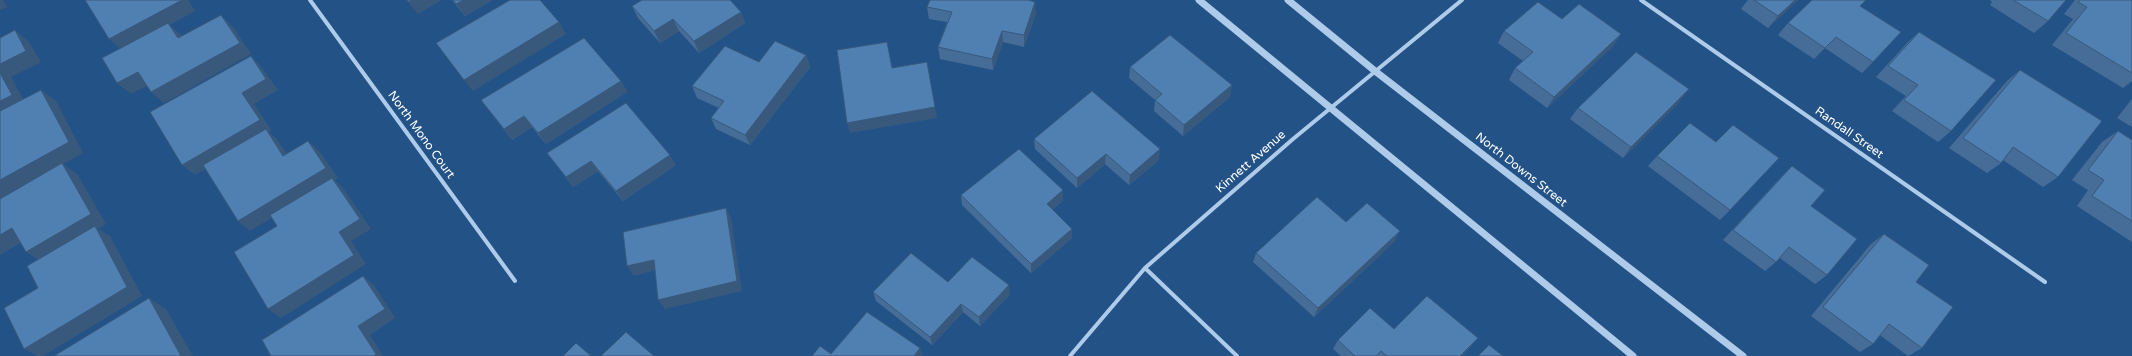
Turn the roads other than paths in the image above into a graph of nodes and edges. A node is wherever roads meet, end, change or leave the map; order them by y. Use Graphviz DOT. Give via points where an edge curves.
graph roads {
  1 [pos="310,0"];
  2 [pos="1199,0"];
  3 [pos="1288,0"];
  4 [pos="1462,0"];
  5 [pos="1641,0"];
  6 [pos="1375,71"];
  7 [pos="1330,109"];
  8 [pos="1145,268"];
  9 [pos="515,282"];
  10 [pos="2045,282"];
  11 [pos="1070,356"];
  12 [pos="1237,356"];
  13 [pos="1633,356"];
  14 [pos="1743,356"];
  1 -- 9 [label="street, North Mono Court"];
  2 -- 7 [label="street"];
  3 -- 6 [label="street, North Downs Street"];
  4 -- 6 [label="street, Kinnett Avenue"];
  5 -- 10 [label="street, Randall Street"];
  6 -- 7 [label="street, Kinnett Avenue"];
  6 -- 14 [label="street, North Downs Street"];
  7 -- 8 [label="street, Kinnett Avenue"];
  7 -- 13 [label="street"];
  8 -- 11 [label="street, Kinnett Avenue"];
  8 -- 12 [label="street"];
}
